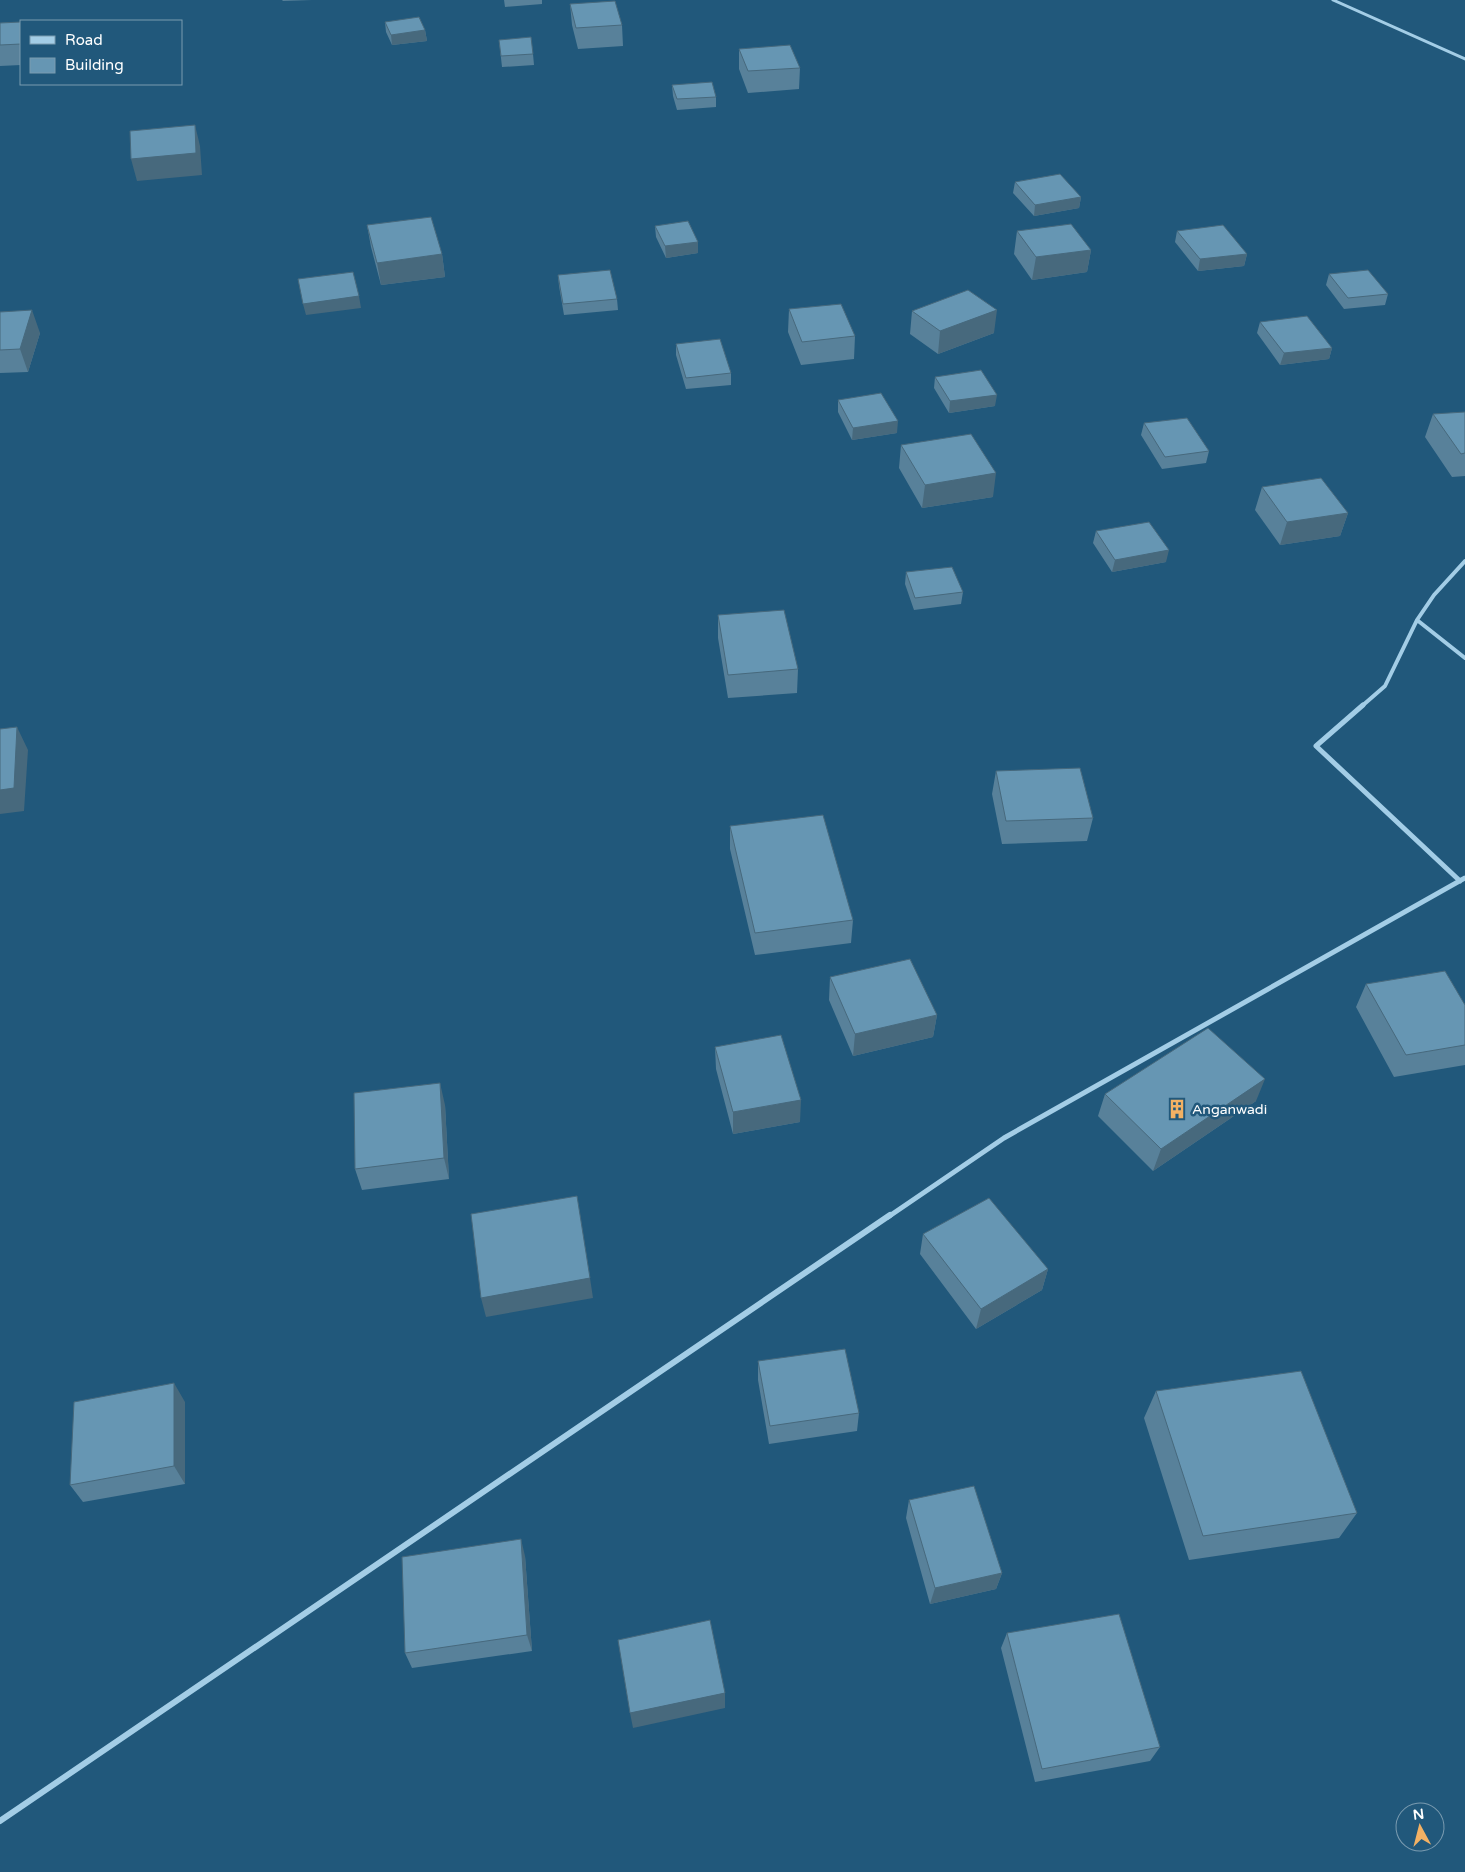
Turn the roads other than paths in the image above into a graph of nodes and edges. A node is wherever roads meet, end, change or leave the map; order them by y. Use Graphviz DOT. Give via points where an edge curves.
graph roads {
  1 [pos="1333,0"];
  2 [pos="1465,59"];
  3 [pos="1465,561"];
  4 [pos="1417,620"];
  5 [pos="1465,658"];
  6 [pos="1462,880"];
  7 [pos="0,1821"];
  1 -- 2 [label="street"];
  3 -- 4 [label="street" via="1434,595"];
  4 -- 5 [label="street"];
  4 -- 6 [label="street" via="1385,686 1316,746"];
  6 -- 7 [label="street" via="1004,1138"];
}
